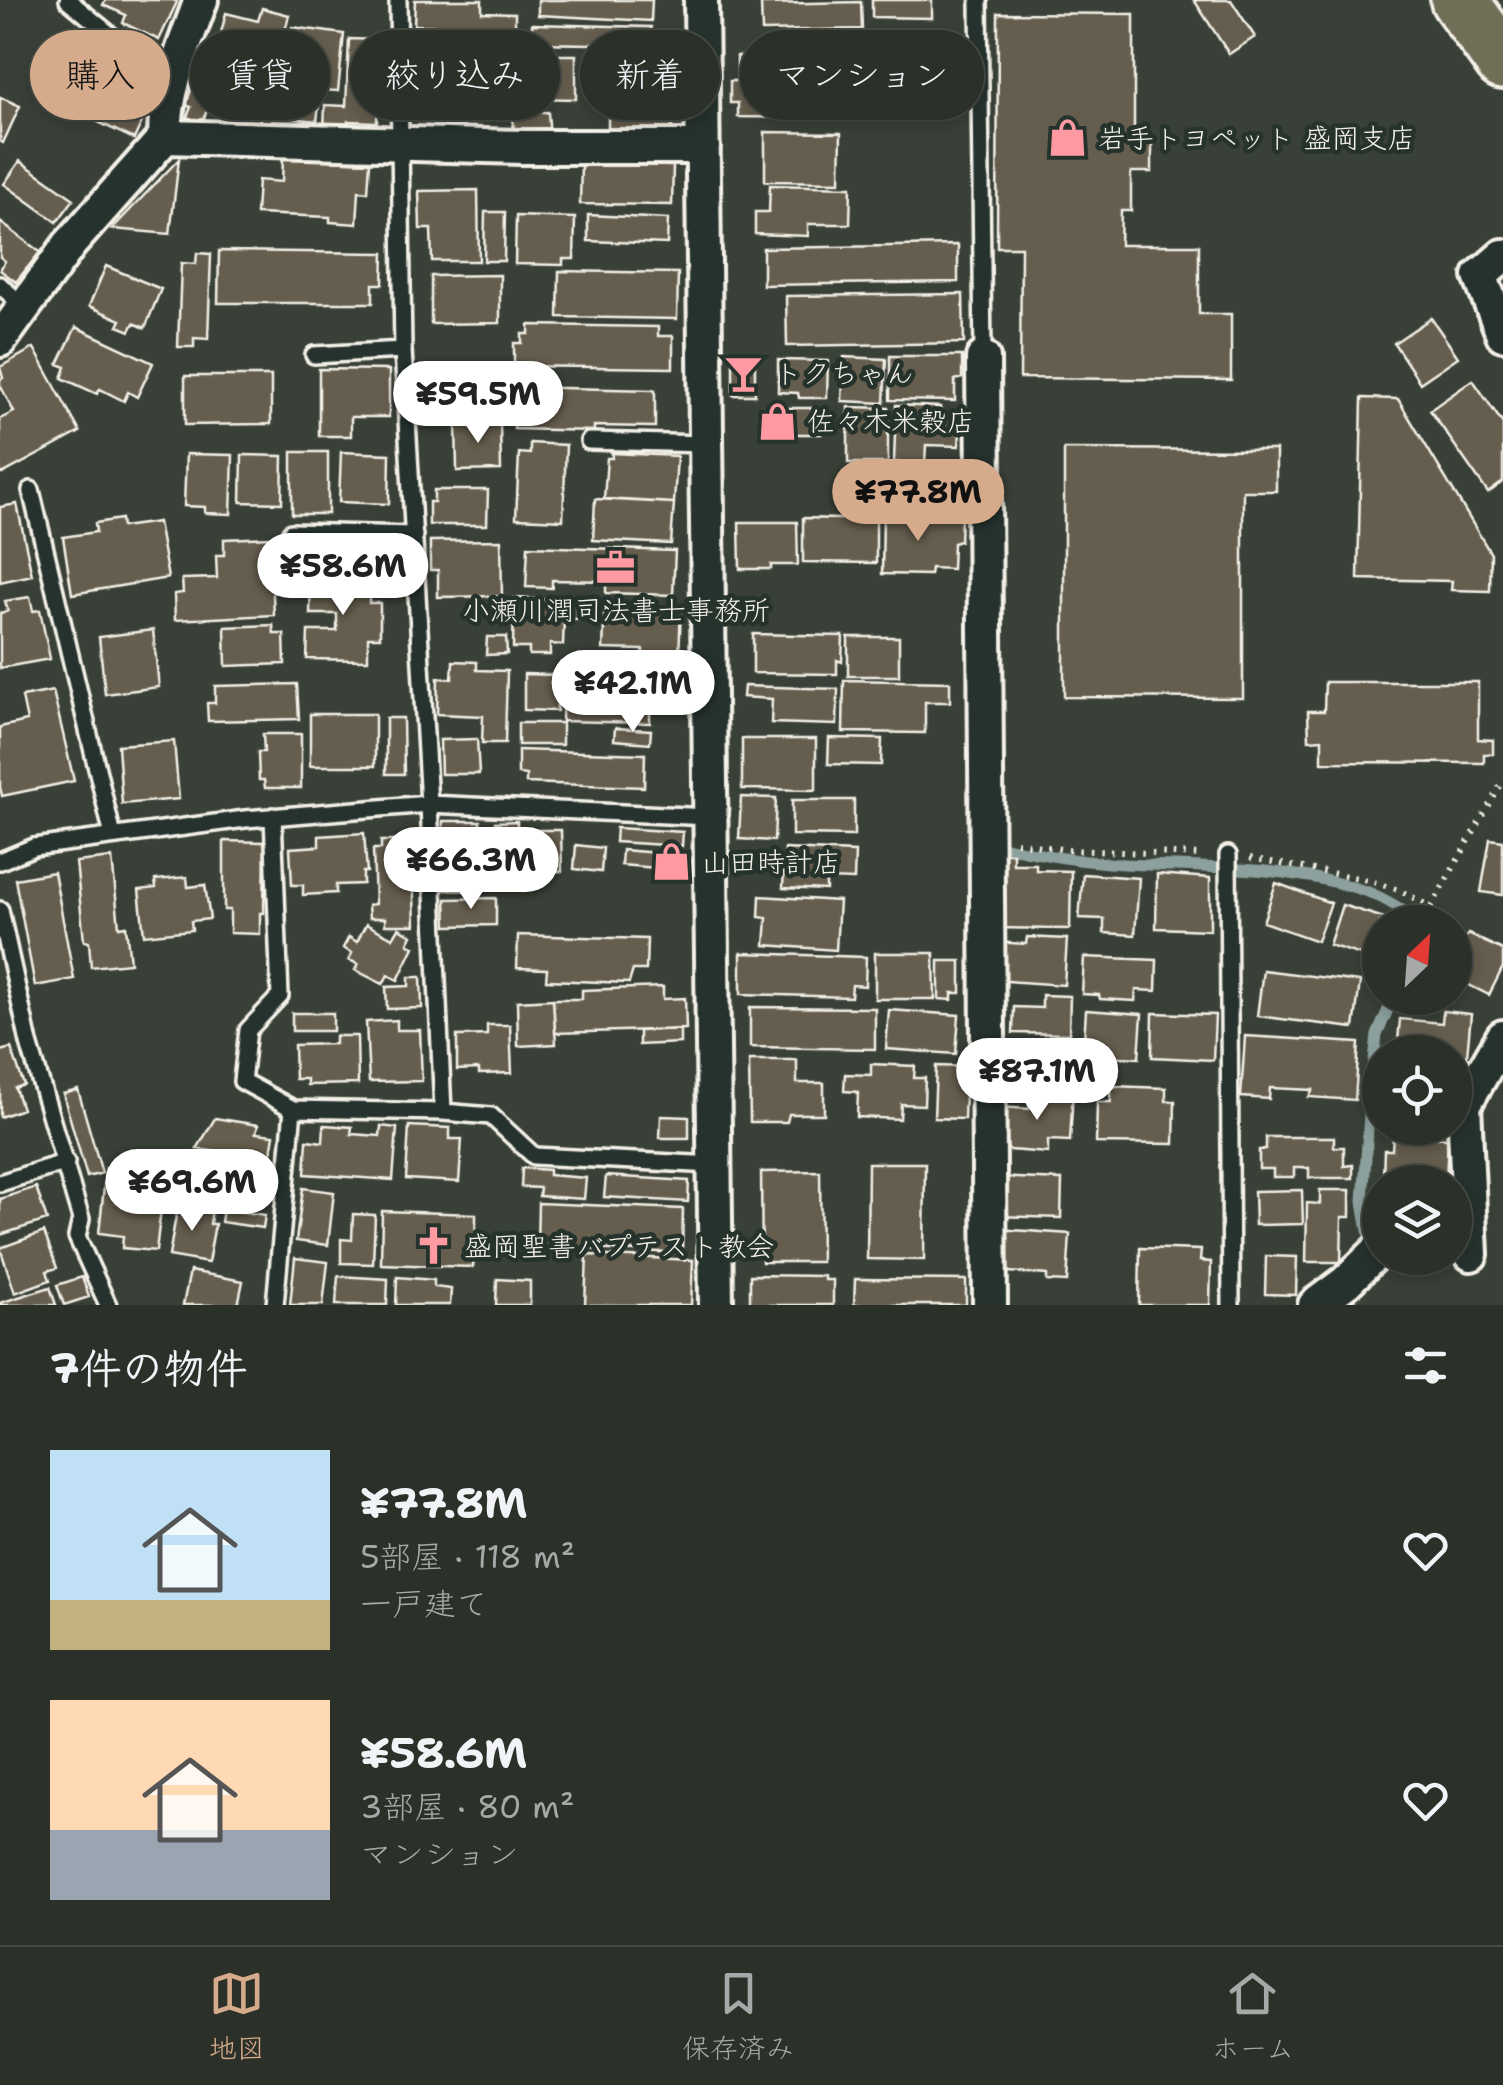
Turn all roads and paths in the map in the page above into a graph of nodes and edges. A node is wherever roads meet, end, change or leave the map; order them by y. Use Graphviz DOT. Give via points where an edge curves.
graph roads {
  1 [pos="68,0"];
  2 [pos="201,0"];
  3 [pos="398,0"];
  4 [pos="701,0"];
  5 [pos="979,0"];
  6 [pos="1458,0"];
  7 [pos="1503,61"];
  8 [pos="177,67"];
  9 [pos="165,136"];
  10 [pos="400,143"];
  11 [pos="703,147"];
  12 [pos="1503,256"];
  13 [pos="12,296"];
  14 [pos="1503,334"];
  15 [pos="0,340"];
  16 [pos="403,350"];
  17 [pos="314,355"];
  18 [pos="983,358"];
  19 [pos="590,441"];
  20 [pos="706,444"];
  21 [pos="31,490"];
  22 [pos="291,532"];
  23 [pos="414,535"];
  24 [pos="1503,781"];
  25 [pos="429,804"];
  26 [pos="273,816"];
  27 [pos="710,817"];
  28 [pos="985,835"];
  29 [pos="113,836"];
  30 [pos="1228,856"];
  31 [pos="0,861"];
  32 [pos="0,910"];
  33 [pos="1503,1036"];
  34 [pos="293,1109"];
  35 [pos="442,1112"];
  36 [pos="66,1162"];
  37 [pos="715,1165"];
  38 [pos="0,1183"];
  39 [pos="1476,1255"];
  40 [pos="1362,1267"];
  41 [pos="108,1305"];
  42 [pos="275,1305"];
  43 [pos="716,1305"];
  44 [pos="990,1305"];
  45 [pos="1231,1305"];
  46 [pos="1315,1305"];
  1 -- 8 [label="lane" via="113,37"];
  2 -- 8 [label="street"];
  3 -- 10 [label="lane"];
  4 -- 11 [label="street"];
  5 -- 18 [label="lane"];
  6 -- 7 [label="highway"];
  8 -- 9 [label="street"];
  9 -- 10 [label="street"];
  9 -- 13 [label="street" via="70,244"];
  10 -- 11 [label="street"];
  10 -- 16 [label="lane"];
  11 -- 20 [label="street"];
  12 -- 14 [label="street" via="1480,276"];
  13 -- 15 [label="street"];
  16 -- 17 [label="lane"];
  16 -- 23 [label="lane"];
  18 -- 28 [label="street"];
  19 -- 20 [label="lane"];
  20 -- 27 [label="street"];
  21 -- 29 [label="lane"];
  22 -- 23 [label="lane"];
  23 -- 25 [label="lane"];
  24 -- 30 [label="path" via="1431,907 1363,878"];
  25 -- 26 [label="lane"];
  25 -- 27 [label="lane"];
  25 -- 35 [label="lane"];
  26 -- 29 [label="lane"];
  26 -- 34 [label="lane" via="280,996 248,1030 242,1081"];
  27 -- 37 [label="street"];
  28 -- 30 [label="path" via="1068,850"];
  28 -- 44 [label="street"];
  29 -- 31 [label="lane" via="34,847"];
  30 -- 45 [label="lane"];
  32 -- 36 [label="lane" via="29,1043"];
  33 -- 39 [label="street" via="1464,1105"];
  34 -- 35 [label="lane"];
  34 -- 42 [label="lane"];
  35 -- 37 [label="lane" via="491,1116 534,1156"];
  36 -- 38 [label="lane"];
  36 -- 41 [label="lane" via="82,1219 78,1236"];
  37 -- 43 [label="street"];
  40 -- 46 [label="street"];
}
